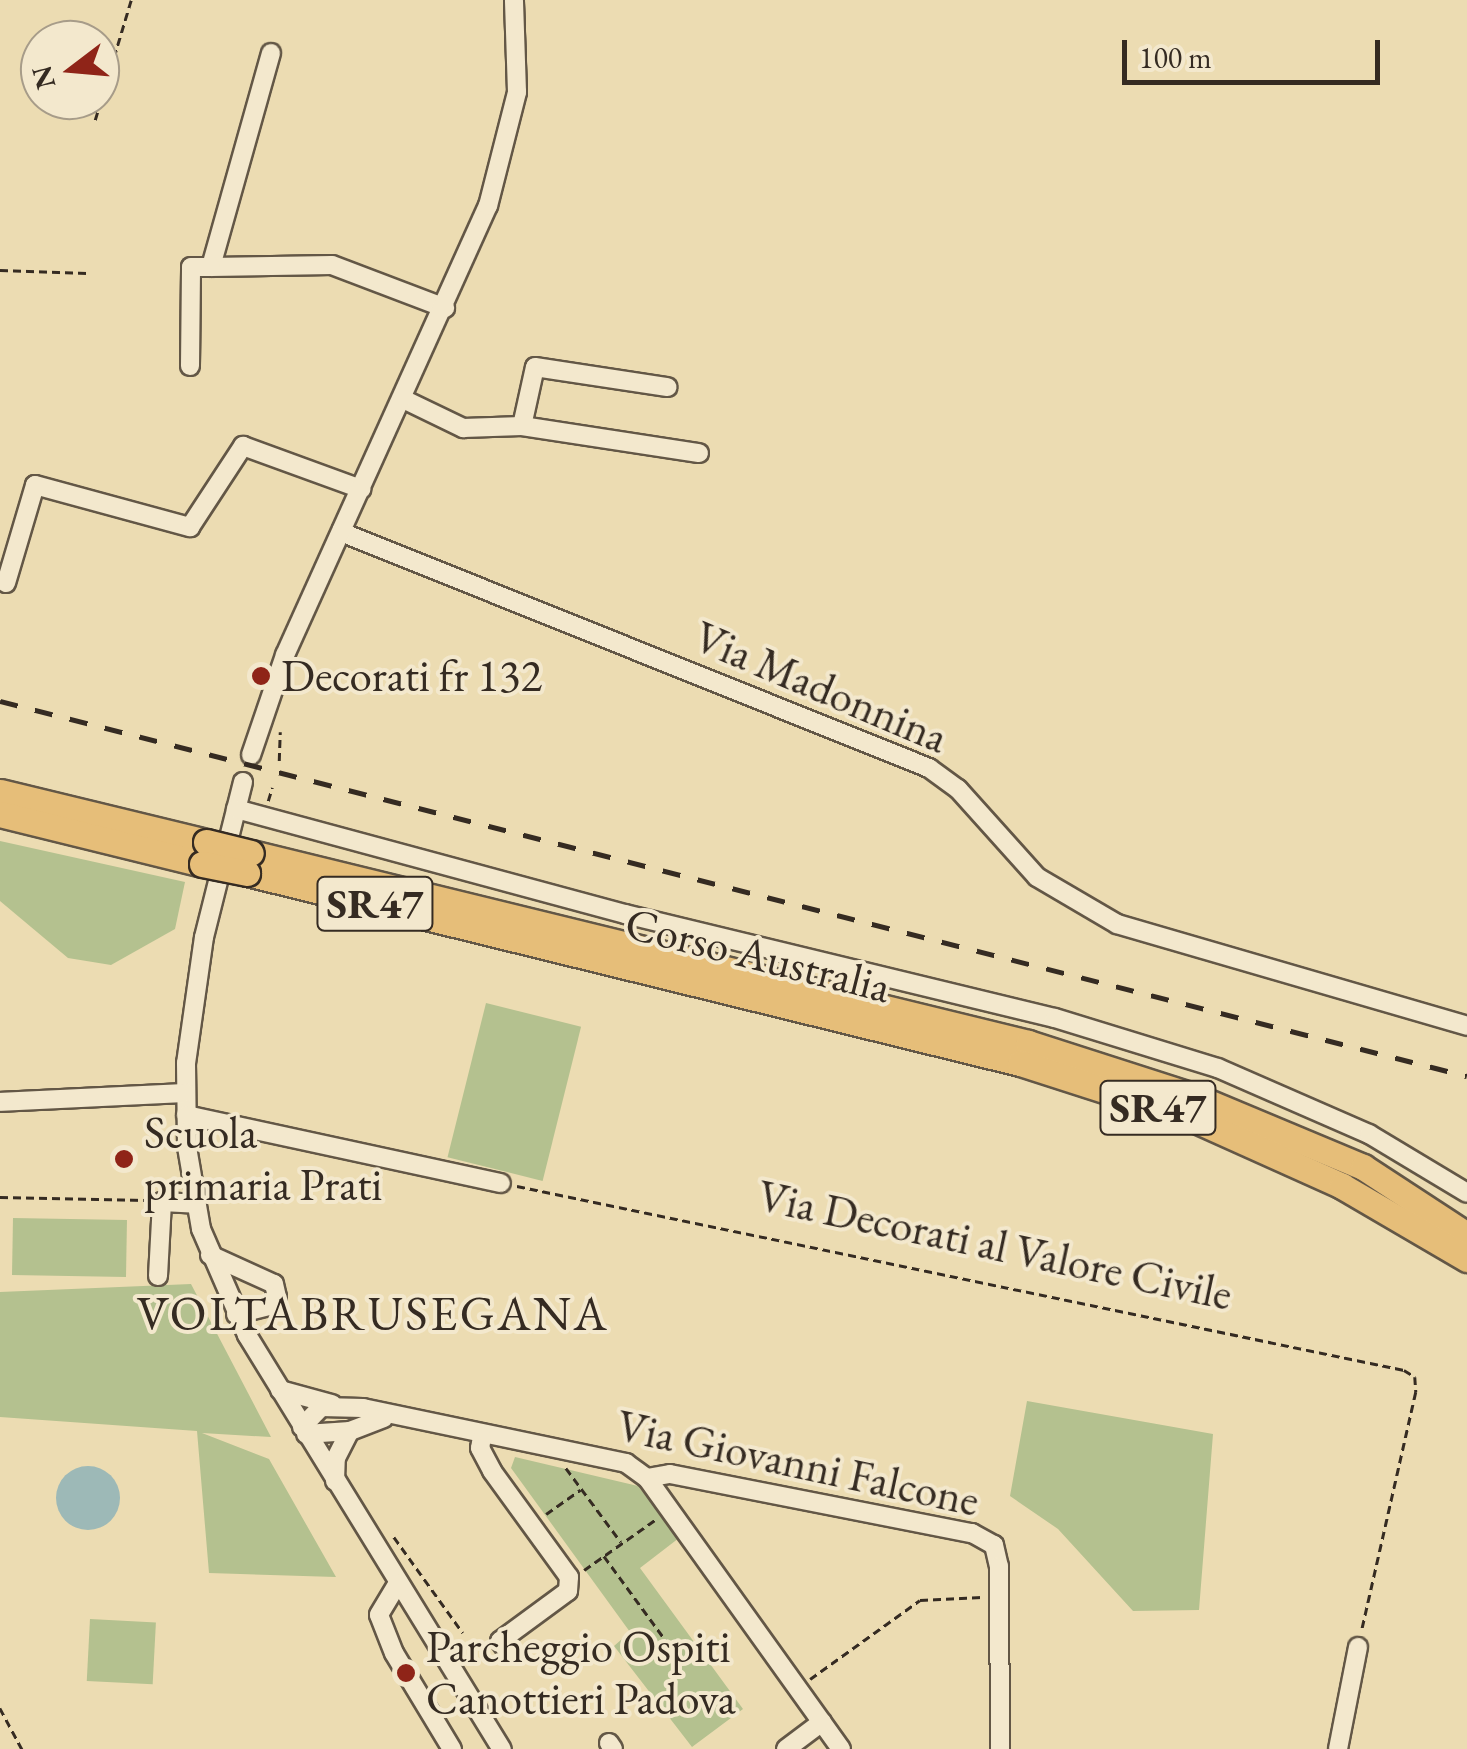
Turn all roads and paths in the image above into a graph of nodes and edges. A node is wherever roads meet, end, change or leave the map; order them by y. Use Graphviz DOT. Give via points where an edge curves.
graph roads {
  1 [pos="131,0"];
  2 [pos="514,0"];
  3 [pos="120,36"];
  4 [pos="270,52"];
  5 [pos="210,267"];
  6 [pos="0,270"];
  7 [pos="87,273"];
  8 [pos="445,308"];
  9 [pos="190,366"];
  10 [pos="668,388"];
  11 [pos="403,399"];
  12 [pos="522,426"];
  13 [pos="699,454"];
  14 [pos="361,489"];
  15 [pos="341,532"];
  16 [pos="6,583"];
  17 [pos="251,755"];
  18 [pos="243,782"];
  19 [pos="0,792"];
  20 [pos="236,809"];
  21 [pos="0,814"];
  22 [pos="204,853"];
  23 [pos="249,863"];
  24 [pos="1467,1026"];
  25 [pos="186,1092"];
  26 [pos="0,1102"];
  27 [pos="186,1115"];
  28 [pos="501,1182"];
  29 [pos="1467,1193"];
  30 [pos="0,1197"];
  31 [pos="162,1202"];
  32 [pos="196,1204"];
  33 [pos="1467,1236"];
  34 [pos="210,1254"];
  35 [pos="1467,1259"];
  36 [pos="158,1276"];
  37 [pos="236,1314"];
  38 [pos="280,1390"];
  39 [pos="332,1404"];
  40 [pos="384,1418"];
  41 [pos="304,1430"];
  42 [pos="350,1432"];
  43 [pos="482,1437"];
  44 [pos="553,1451"];
  45 [pos="646,1478"];
  46 [pos="335,1481"];
  47 [pos="581,1489"];
  48 [pos="669,1510"];
  49 [pos="532,1526"];
  50 [pos="389,1530"];
  51 [pos="622,1543"];
  52 [pos="604,1556"];
  53 [pos="568,1581"];
  54 [pos="398,1583"];
  55 [pos="998,1597"];
  56 [pos="463,1634"];
  57 [pos="1358,1647"];
  58 [pos="508,1652"];
  59 [pos="680,1660"];
  60 [pos="798,1688"];
  61 [pos="0,1708"];
  62 [pos="822,1722"];
  63 [pos="22,1749"];
  64 [pos="452,1749"];
  65 [pos="502,1749"];
  66 [pos="786,1749"];
  67 [pos="841,1749"];
  68 [pos="1000,1749"];
  69 [pos="1338,1749"];
  1 -- 3 [label="path"];
  2 -- 8 [label="street" via="519,56 508,145"];
  4 -- 5 [label="street"];
  5 -- 8 [label="street" via="332,265"];
  5 -- 9 [label="street" via="191,267"];
  6 -- 7 [label="path"];
  8 -- 11 [label="street"];
  10 -- 12 [label="street" via="535,368"];
  11 -- 12 [label="street" via="463,428"];
  11 -- 14 [label="street"];
  12 -- 13 [label="street"];
  14 -- 15 [label="street"];
  14 -- 16 [label="street" via="243,446 190,527 36,485"];
  15 -- 17 [label="street" via="285,655"];
  15 -- 24 [label="street, Via Madonnina" via="929,768 958,789 1037,877 1117,924"];
  18 -- 20 [label="street"];
  19 -- 22 [label="highway, Corso Australia / SR47"];
  20 -- 25 [label="street" via="197,973"];
  20 -- 29 [label="street" via="625,914 1055,1018 1218,1068 1369,1134"];
  21 -- 22 [label="highway, Corso Australia / SR47"];
  22 -- 23 [label="highway, Corso Australia / SR47, bridge"];
  23 -- 33 [label="highway, Corso Australia / SR47" via="1028,1043 1196,1097 1363,1167"];
  23 -- 35 [label="highway, Corso Australia / SR47" via="1038,1069 1190,1118 1292,1163"];
  25 -- 26 [label="street"];
  25 -- 27 [label="street"];
  27 -- 28 [label="street"];
  27 -- 32 [label="street"];
  28 -- 57 [label="path, Via Decorati al Valore Civile" via="1404,1370 1415,1377 1416,1392"];
  30 -- 31 [label="path"];
  31 -- 32 [label="street"];
  31 -- 36 [label="street"];
  32 -- 34 [label="street"];
  34 -- 37 [label="street"];
  34 -- 37 [label="street" via="274,1284 277,1297 269,1306"];
  37 -- 38 [label="street"];
  38 -- 39 [label="street"];
  38 -- 41 [label="street"];
  39 -- 40 [label="street"];
  39 -- 41 [label="street"];
  40 -- 42 [label="street"];
  40 -- 43 [label="street, Via Giovanni Falcone"];
  41 -- 42 [label="street"];
  41 -- 46 [label="street"];
  42 -- 46 [label="street" via="336,1458"];
  43 -- 44 [label="street, Via Giovanni Falcone"];
  43 -- 49 [label="street" via="484,1458"];
  44 -- 45 [label="street, Via Giovanni Falcone" via="626,1463"];
  44 -- 47 [label="path"];
  45 -- 48 [label="street"];
  45 -- 55 [label="street, Via Giovanni Falcone" via="670,1474 972,1533 994,1545"];
  46 -- 54 [label="street"];
  47 -- 49 [label="path"];
  47 -- 51 [label="path"];
  48 -- 51 [label="path"];
  48 -- 60 [label="street"];
  49 -- 53 [label="street"];
  50 -- 56 [label="path"];
  51 -- 52 [label="path"];
  52 -- 53 [label="path"];
  52 -- 59 [label="path"];
  53 -- 58 [label="street" via="568,1591 500,1640"];
  54 -- 64 [label="street" via="380,1615 394,1653"];
  54 -- 65 [label="street"];
  55 -- 60 [label="path" via="920,1600"];
  55 -- 68 [label="street, Via Giovanni Falcone"];
  57 -- 69 [label="street"];
  60 -- 62 [label="street"];
  61 -- 63 [label="path"];
  62 -- 66 [label="street"];
  62 -- 67 [label="street"];
}
